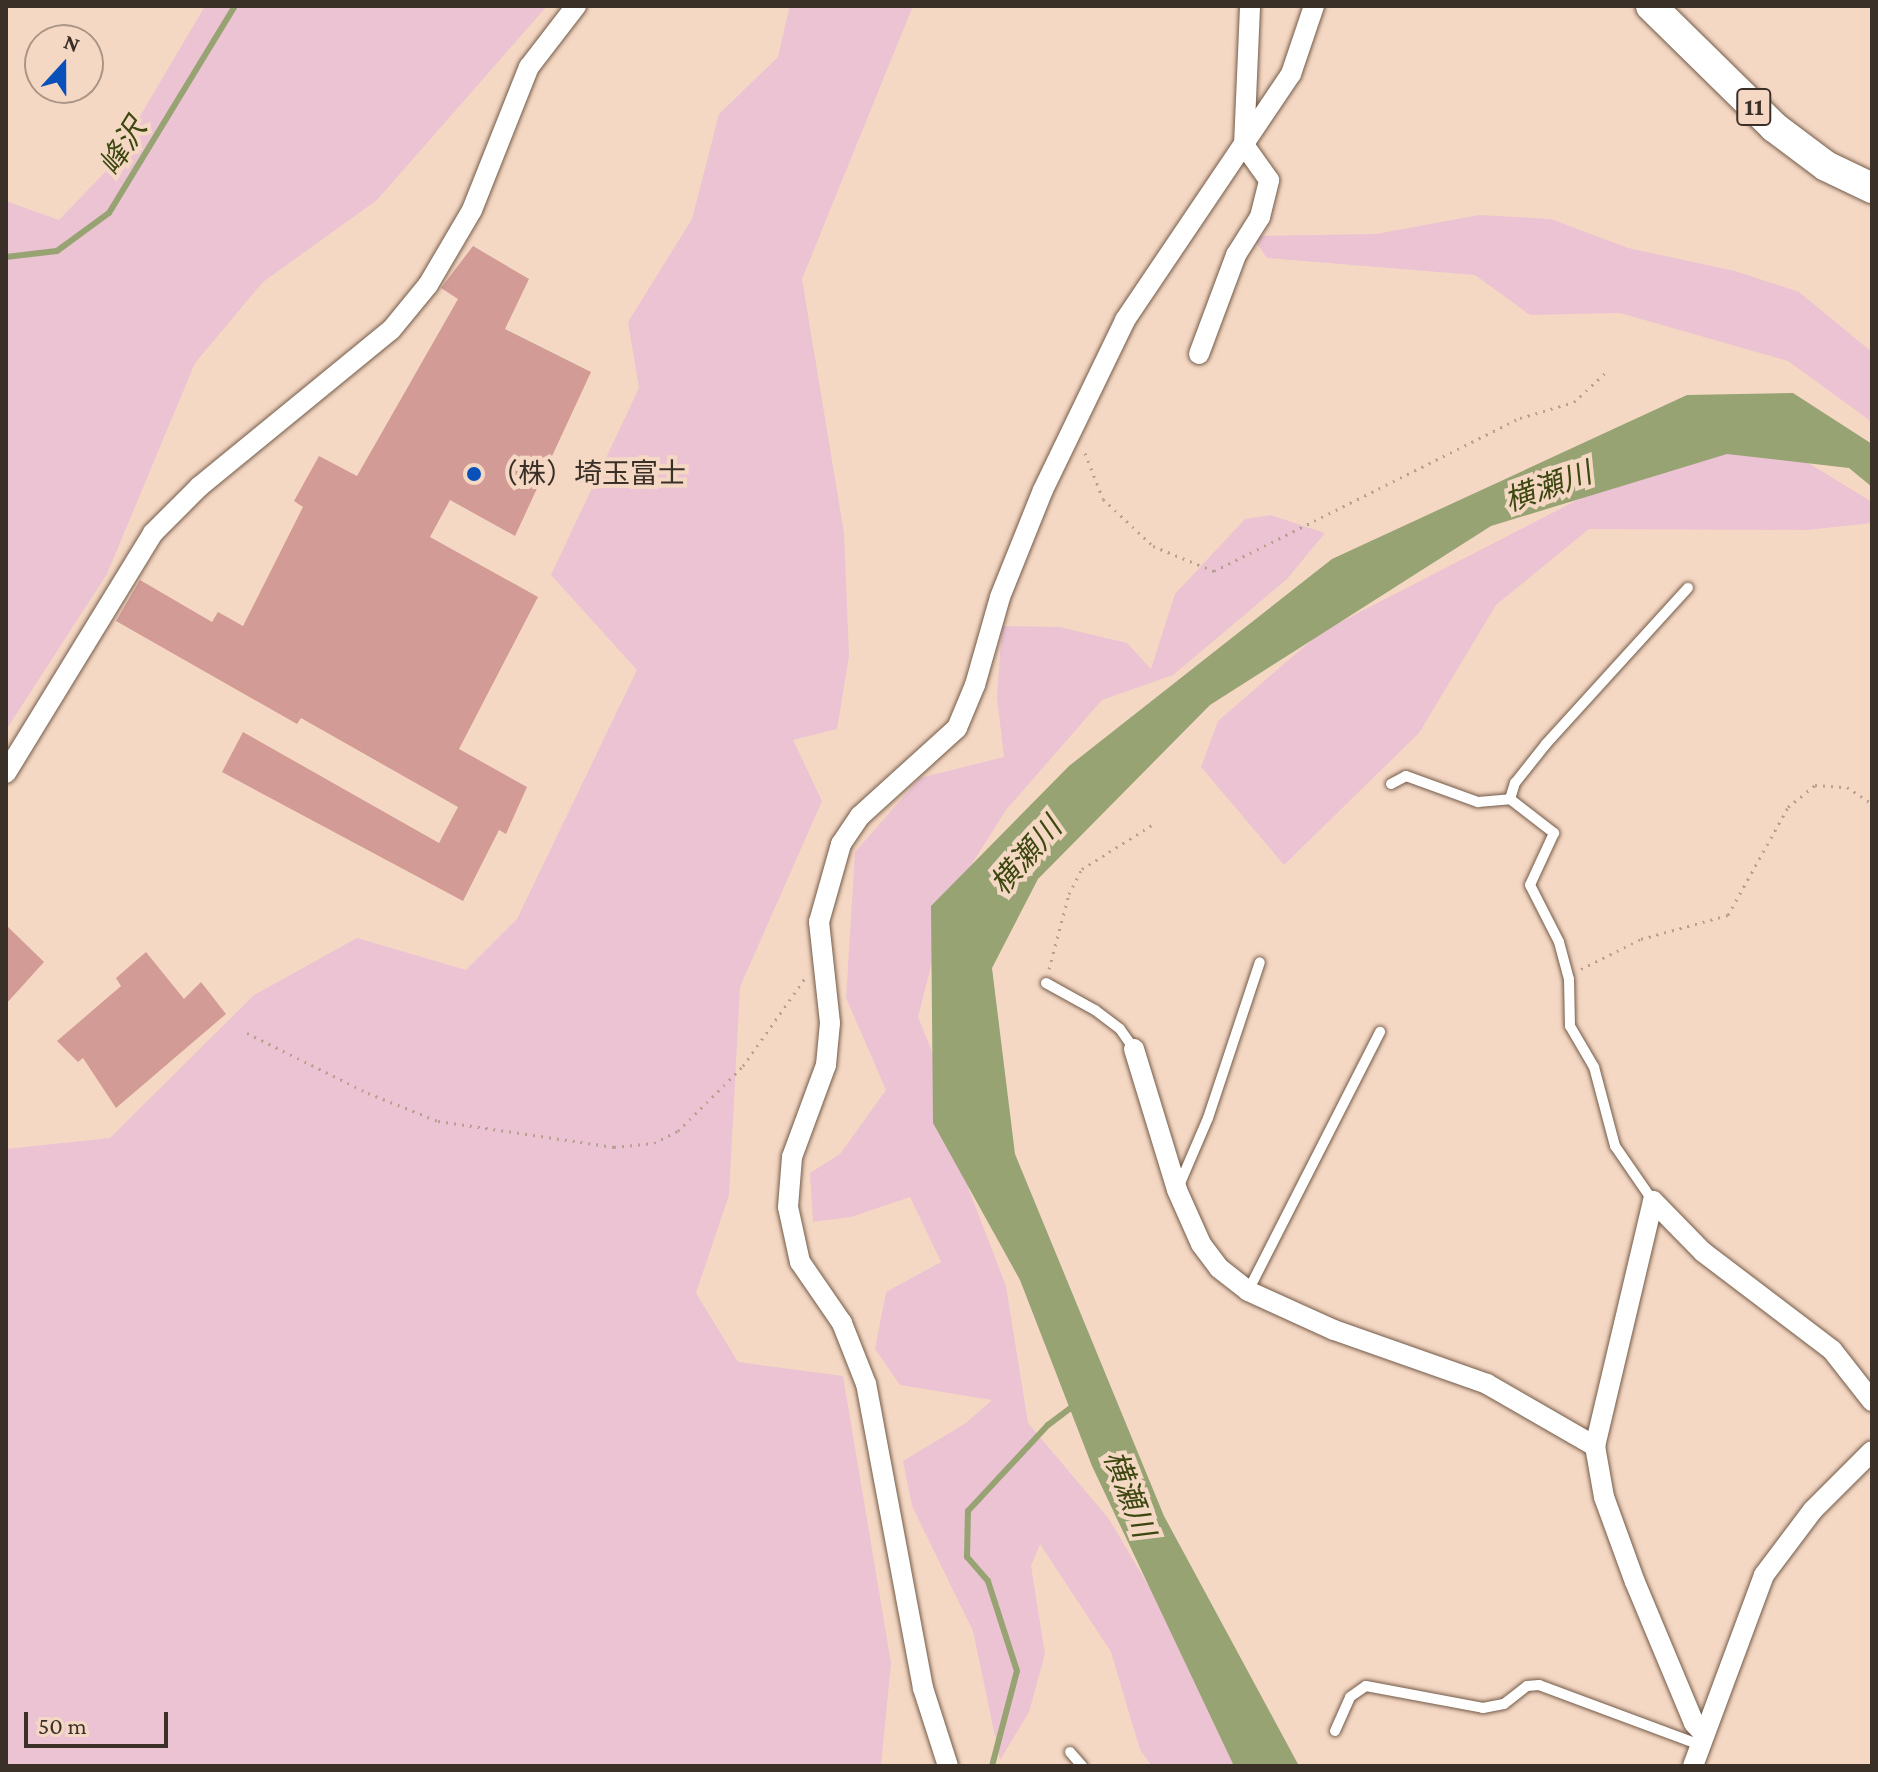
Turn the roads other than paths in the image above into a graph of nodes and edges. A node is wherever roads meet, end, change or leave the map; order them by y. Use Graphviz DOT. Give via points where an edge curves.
graph roads {
  1 [pos="576,6"];
  2 [pos="1250,6"];
  3 [pos="1314,6"];
  4 [pos="1651,6"];
  5 [pos="1244,145"];
  6 [pos="1872,188"];
  7 [pos="1199,354"];
  8 [pos="1688,588"];
  9 [pos="6,773"];
  10 [pos="1391,784"];
  11 [pos="1510,799"];
  12 [pos="1260,962"];
  13 [pos="1046,983"];
  14 [pos="1380,1032"];
  15 [pos="1134,1049"];
  16 [pos="1177,1190"];
  17 [pos="1653,1201"];
  18 [pos="1248,1291"];
  19 [pos="1872,1401"];
  20 [pos="1595,1446"];
  21 [pos="1872,1451"];
  22 [pos="1335,1731"];
  23 [pos="1702,1740"];
  24 [pos="1070,1752"];
  25 [pos="948,1766"];
  26 [pos="1082,1766"];
  27 [pos="1693,1766"];
  1 -- 9 [label="street" via="529,67 472,210 428,285 391,330 199,487 153,533"];
  2 -- 5 [label="street"];
  3 -- 5 [label="street" via="1291,74"];
  4 -- 6 [label="main road, 11" via="1774,127 1826,166"];
  5 -- 7 [label="street" via="1269,180 1260,217 1236,255"];
  5 -- 25 [label="street" via="1125,320 1043,490 1000,597 957,728 860,816 841,844 819,922 830,1023 826,1065 792,1157 788,1207 800,1262 842,1323 866,1384 923,1688"];
  8 -- 11 [label="lane" via="1546,744 1515,783"];
  10 -- 11 [label="lane" via="1406,776 1478,802"];
  11 -- 17 [label="lane" via="1554,833 1530,885 1559,942 1569,979 1570,1026 1594,1067 1615,1146"];
  12 -- 16 [label="lane" via="1208,1118"];
  13 -- 15 [label="lane" via="1108,1019"];
  14 -- 18 [label="lane"];
  15 -- 16 [label="street"];
  16 -- 18 [label="street" via="1201,1244 1219,1268"];
  17 -- 19 [label="street" via="1703,1252 1832,1350"];
  17 -- 20 [label="street"];
  18 -- 20 [label="street" via="1334,1330 1487,1384"];
  20 -- 23 [label="street" via="1604,1497"];
  21 -- 23 [label="street" via="1813,1510 1764,1575"];
  22 -- 23 [label="lane" via="1350,1697 1366,1686 1483,1708 1504,1704 1527,1686 1539,1685"];
  23 -- 27 [label="street"];
  24 -- 26 [label="lane"];
}
